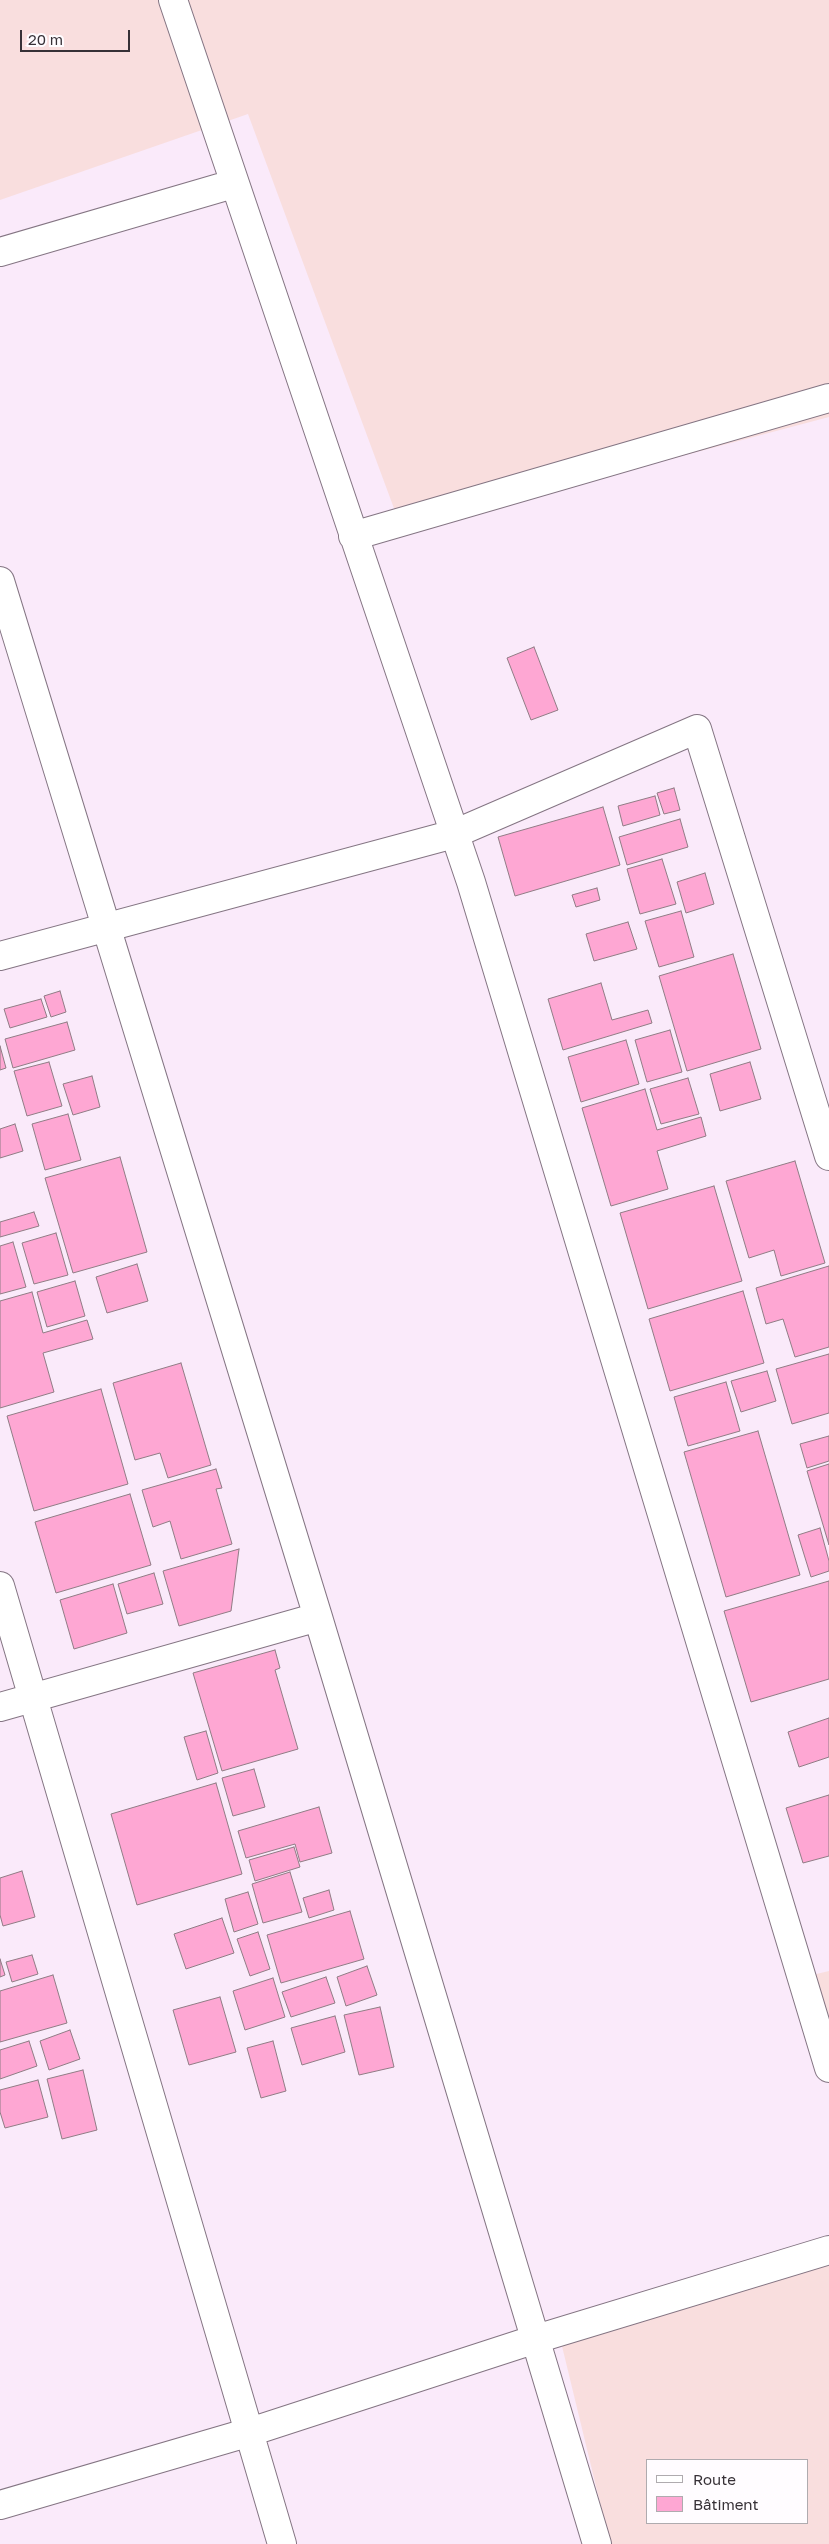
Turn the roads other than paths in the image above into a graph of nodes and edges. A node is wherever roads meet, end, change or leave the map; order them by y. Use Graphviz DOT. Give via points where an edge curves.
graph roads {
  1 [pos="173,0"];
  2 [pos="234,184"];
  3 [pos="0,252"];
  4 [pos="829,398"];
  5 [pos="353,536"];
  6 [pos="0,581"];
  7 [pos="454,834"];
  8 [pos="106,928"];
  9 [pos="0,956"];
  10 [pos="829,1156"];
  11 [pos="0,1586"];
  12 [pos="318,1617"];
  13 [pos="33,1698"];
  14 [pos="0,1707"];
  15 [pos="829,2068"];
  16 [pos="829,2250"];
  17 [pos="536,2339"];
  18 [pos="250,2432"];
  19 [pos="0,2504"];
  20 [pos="282,2544"];
  21 [pos="597,2544"];
  1 -- 2 [label="street"];
  2 -- 3 [label="street"];
  2 -- 5 [label="street"];
  4 -- 5 [label="street"];
  5 -- 7 [label="street"];
  6 -- 8 [label="street"];
  7 -- 8 [label="street"];
  7 -- 10 [label="street" via="697,729"];
  7 -- 15 [label="street"];
  8 -- 9 [label="street"];
  8 -- 12 [label="street"];
  11 -- 13 [label="street"];
  12 -- 13 [label="street"];
  12 -- 17 [label="street"];
  13 -- 14 [label="street"];
  13 -- 18 [label="street"];
  16 -- 17 [label="street"];
  17 -- 18 [label="street"];
  17 -- 21 [label="street"];
  18 -- 19 [label="street"];
  18 -- 20 [label="street"];
}
